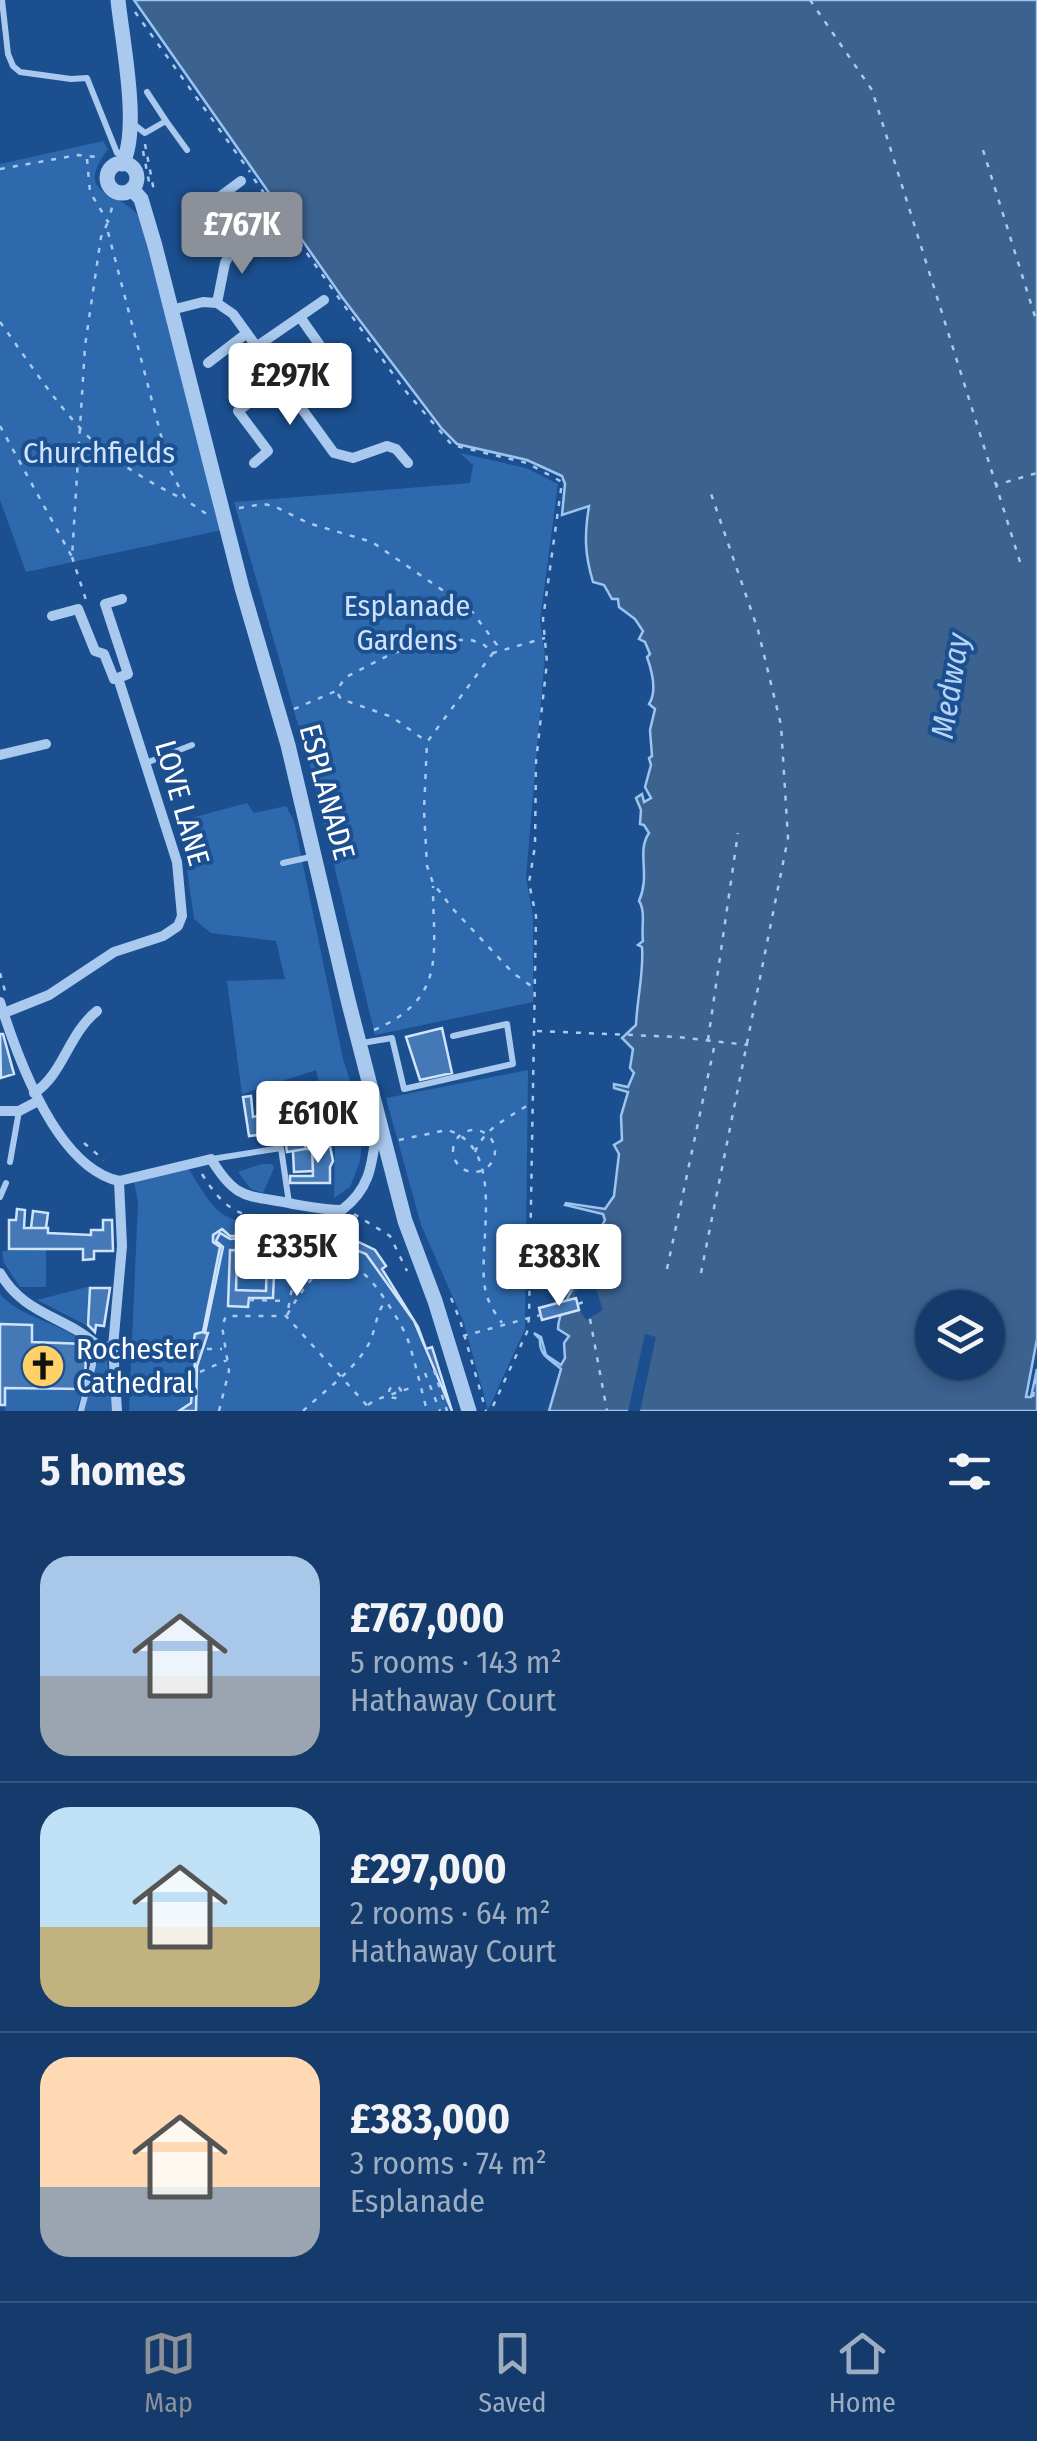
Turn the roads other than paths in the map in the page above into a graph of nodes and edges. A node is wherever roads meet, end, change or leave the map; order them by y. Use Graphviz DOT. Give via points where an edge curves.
graph roads {
  1 [pos="2,0"];
  2 [pos="118,0"];
  3 [pos="146,92"];
  4 [pos="166,121"];
  5 [pos="131,122"];
  6 [pos="187,150"];
  7 [pos="126,158"];
  8 [pos="241,181"];
  9 [pos="132,189"];
  10 [pos="214,200"];
  11 [pos="208,237"];
  12 [pos="324,300"];
  13 [pos="217,302"];
  14 [pos="171,310"];
  15 [pos="300,317"];
  16 [pos="246,333"];
  17 [pos="256,346"];
  18 [pos="208,363"];
  19 [pos="338,371"];
  20 [pos="280,380"];
  21 [pos="254,463"];
  22 [pos="408,463"];
  23 [pos="122,599"];
  24 [pos="52,616"];
  25 [pos="118,678"];
  26 [pos="46,744"];
  27 [pos="192,746"];
  28 [pos="0,755"];
  29 [pos="146,763"];
  30 [pos="317,856"];
  31 [pos="283,862"];
  32 [pos="2,1008"];
  33 [pos="97,1011"];
  34 [pos="453,1036"];
  35 [pos="360,1040"];
  36 [pos="36,1097"];
  37 [pos="0,1111"];
  38 [pos="19,1111"];
  39 [pos="378,1112"];
  40 [pos="211,1159"];
  41 [pos="10,1162"];
  42 [pos="119,1182"];
  43 [pos="6,1183"];
  44 [pos="0,1198"];
  45 [pos="289,1203"];
  46 [pos="0,1273"];
  47 [pos="93,1346"];
  48 [pos="113,1348"];
  49 [pos="81,1411"];
  50 [pos="118,1411"];
  51 [pos="469,1411"];
  1 -- 7 [label="lane" via="13,66 87,78 117,154"];
  2 -- 5 [label="street, ESPLANADE"];
  3 -- 4 [label="lane"];
  4 -- 5 [label="lane" via="145,134"];
  4 -- 6 [label="lane"];
  5 -- 7 [label="street, ESPLANADE"];
  7 -- 9 [label="street, ESPLANADE" via="136,173"];
  7 -- 9 [label="street, ESPLANADE" via="111,168 109,185 118,192"];
  8 -- 10 [label="street"];
  9 -- 14 [label="street, ESPLANADE" via="141,200"];
  10 -- 11 [label="street" via="195,216"];
  10 -- 13 [label="street" via="238,240 224,263"];
  12 -- 15 [label="street"];
  13 -- 14 [label="street"];
  13 -- 16 [label="street"];
  14 -- 30 [label="street, ESPLANADE"];
  15 -- 17 [label="street"];
  15 -- 19 [label="street"];
  16 -- 17 [label="street"];
  16 -- 18 [label="street"];
  17 -- 20 [label="street"];
  20 -- 21 [label="street" via="238,411 268,452"];
  20 -- 22 [label="street" via="336,454 353,458 387,446"];
  23 -- 25 [label="street, LOVE LANE" via="105,604 128,674"];
  24 -- 25 [label="street, LOVE LANE" via="78,609 95,651"];
  25 -- 29 [label="street, LOVE LANE"];
  26 -- 28 [label="street"];
  27 -- 29 [label="lane"];
  29 -- 32 [label="street, LOVE LANE" via="176,862 178,926 114,952 54,992"];
  30 -- 31 [label="lane"];
  30 -- 35 [label="street, ESPLANADE"];
  32 -- 36 [label="street"];
  33 -- 36 [label="street"];
  34 -- 35 [label="lane" via="506,1024 513,1064 404,1089 392,1038"];
  35 -- 39 [label="street, ESPLANADE"];
  36 -- 38 [label="street"];
  36 -- 42 [label="street" via="75,1151"];
  37 -- 38 [label="street"];
  38 -- 41 [label="lane"];
  39 -- 45 [label="street" via="371,1168 354,1200 342,1210"];
  39 -- 51 [label="street, ESPLANADE" via="405,1220"];
  40 -- 42 [label="street"];
  40 -- 45 [label="street" via="245,1196"];
  40 -- 45 [label="lane" via="281,1148"];
  42 -- 48 [label="street" via="122,1246"];
  43 -- 44 [label="lane"];
  46 -- 47 [label="street" via="19,1299"];
  47 -- 48 [label="street"];
  47 -- 49 [label="lane"];
  48 -- 50 [label="street"];
}
